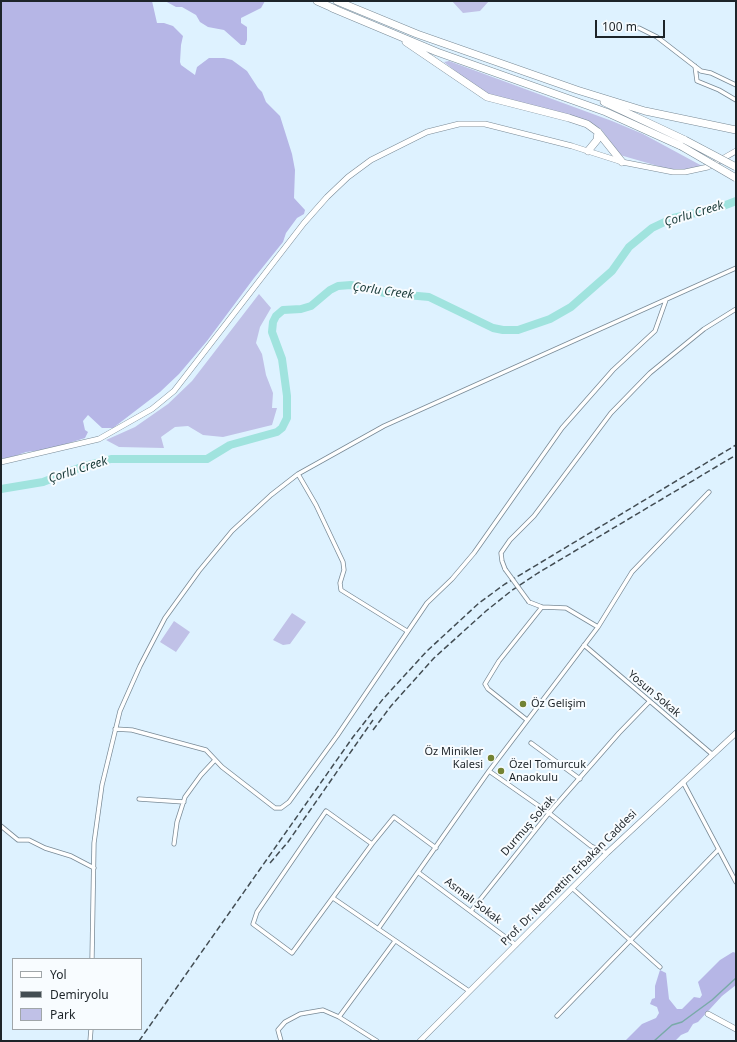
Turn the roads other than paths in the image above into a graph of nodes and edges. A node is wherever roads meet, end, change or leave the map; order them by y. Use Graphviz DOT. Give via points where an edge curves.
graph roads {
  1 [pos="317,1"];
  2 [pos="337,1"];
  3 [pos="332,8"];
  4 [pos="639,28"];
  5 [pos="695,66"];
  6 [pos="736,85"];
  7 [pos="577,90"];
  8 [pos="736,100"];
  9 [pos="736,130"];
  10 [pos="598,132"];
  11 [pos="683,143"];
  12 [pos="588,151"];
  13 [pos="736,151"];
  14 [pos="622,162"];
  15 [pos="736,167"];
  16 [pos="736,178"];
  17 [pos="736,268"];
  18 [pos="666,300"];
  19 [pos="736,309"];
  20 [pos="1,462"];
  21 [pos="298,474"];
  22 [pos="709,492"];
  23 [pos="542,607"];
  24 [pos="598,627"];
  25 [pos="407,631"];
  26 [pos="584,645"];
  27 [pos="649,702"];
  28 [pos="527,720"];
  29 [pos="115,729"];
  30 [pos="736,733"];
  31 [pos="531,743"];
  32 [pos="713,755"];
  33 [pos="215,760"];
  34 [pos="489,771"];
  35 [pos="580,779"];
  36 [pos="683,782"];
  37 [pos="139,799"];
  38 [pos="184,802"];
  39 [pos="549,814"];
  40 [pos="1,826"];
  41 [pos="174,844"];
  42 [pos="372,844"];
  43 [pos="436,848"];
  44 [pos="718,850"];
  45 [pos="607,853"];
  46 [pos="94,868"];
  47 [pos="419,873"];
  48 [pos="736,882"];
  49 [pos="572,888"];
  50 [pos="333,898"];
  51 [pos="471,911"];
  52 [pos="378,929"];
  53 [pos="630,940"];
  54 [pos="395,941"];
  55 [pos="516,944"];
  56 [pos="92,958"];
  57 [pos="660,966"];
  58 [pos="469,991"];
  59 [pos="708,1014"];
  60 [pos="558,1016"];
  61 [pos="339,1017"];
  62 [pos="736,1029"];
  63 [pos="91,1030"];
  64 [pos="90,1041"];
  65 [pos="281,1041"];
  66 [pos="377,1041"];
  67 [pos="420,1041"];
  1 -- 3 [label="highway"];
  2 -- 7 [label="highway" via="417,34"];
  3 -- 10 [label="highway" via="402,40 486,97 569,118 587,124"];
  3 -- 11 [label="highway" via="437,52 606,112"];
  4 -- 5 [label="street" via="658,37"];
  5 -- 6 [label="street"];
  5 -- 8 [label="street" via="697,81"];
  7 -- 9 [label="highway" via="646,111"];
  7 -- 11 [label="highway"];
  10 -- 12 [label="highway" via="597,140"];
  10 -- 14 [label="highway"];
  11 -- 15 [label="highway, bridge"];
  11 -- 16 [label="highway, bridge"];
  12 -- 14 [label="street"];
  12 -- 20 [label="street" via="485,124 459,124 426,132 371,160 348,177 320,205 174,391 163,400 100,439"];
  13 -- 14 [label="street" via="708,167 685,172"];
  17 -- 18 [label="street"];
  18 -- 21 [label="street" via="384,426"];
  18 -- 25 [label="street" via="655,331 613,370 562,428 474,553 427,603"];
  19 -- 23 [label="street, bridge" via="704,329 650,373 611,413 534,516 501,552 505,569 529,602"];
  21 -- 25 [label="street" via="343,562 341,590"];
  21 -- 29 [label="street" via="232,531 165,618 140,666"];
  22 -- 24 [label="street" via="632,572"];
  23 -- 24 [label="street" via="566,608"];
  23 -- 28 [label="street" via="499,661 485,684"];
  24 -- 26 [label="street"];
  25 -- 33 [label="street" via="337,736 289,802 281,808 275,808"];
  26 -- 27 [label="street, Yosun Sokak"];
  26 -- 28 [label="street"];
  27 -- 32 [label="street, Yosun Sokak"];
  27 -- 35 [label="street, Durmuş Sokak"];
  28 -- 34 [label="street"];
  29 -- 33 [label="street" via="132,730 206,750"];
  29 -- 46 [label="street" via="102,785 94,843"];
  30 -- 32 [label="street, Prof. Dr. Necmettin Erbakan Caddesi"];
  31 -- 35 [label="street"];
  32 -- 36 [label="street, Prof. Dr. Necmettin Erbakan Caddesi"];
  33 -- 38 [label="street" via="201,775"];
  34 -- 39 [label="street"];
  34 -- 43 [label="street"];
  35 -- 39 [label="street, Durmuş Sokak"];
  36 -- 44 [label="street"];
  36 -- 45 [label="street, Prof. Dr. Necmettin Erbakan Caddesi"];
  37 -- 38 [label="street"];
  38 -- 41 [label="street" via="177,822"];
  39 -- 45 [label="street" via="591,846"];
  39 -- 51 [label="street, Durmuş Sokak"];
  40 -- 46 [label="street" via="18,840 29,840"];
  42 -- 43 [label="street" via="394,817"];
  42 -- 50 [label="street"];
  42 -- 50 [label="street" via="326,811 257,912 253,924 292,953"];
  43 -- 47 [label="street"];
  44 -- 48 [label="street"];
  44 -- 53 [label="street"];
  45 -- 49 [label="street, Prof. Dr. Necmettin Erbakan Caddesi"];
  46 -- 56 [label="street"];
  47 -- 51 [label="street, Asmalı Sokak"];
  47 -- 52 [label="street"];
  49 -- 53 [label="street"];
  49 -- 55 [label="street, Prof. Dr. Necmettin Erbakan Caddesi"];
  50 -- 52 [label="street"];
  51 -- 55 [label="street, Asmalı Sokak"];
  52 -- 54 [label="street"];
  53 -- 57 [label="street"];
  53 -- 60 [label="street"];
  54 -- 58 [label="street"];
  54 -- 61 [label="street"];
  55 -- 58 [label="street, Prof. Dr. Necmettin Erbakan Caddesi"];
  58 -- 67 [label="street, Prof. Dr. Necmettin Erbakan Caddesi"];
  59 -- 62 [label="street"];
  61 -- 65 [label="street" via="323,1010 300,1014 285,1022 278,1030"];
  61 -- 66 [label="street"];
  63 -- 64 [label="street"];
}
